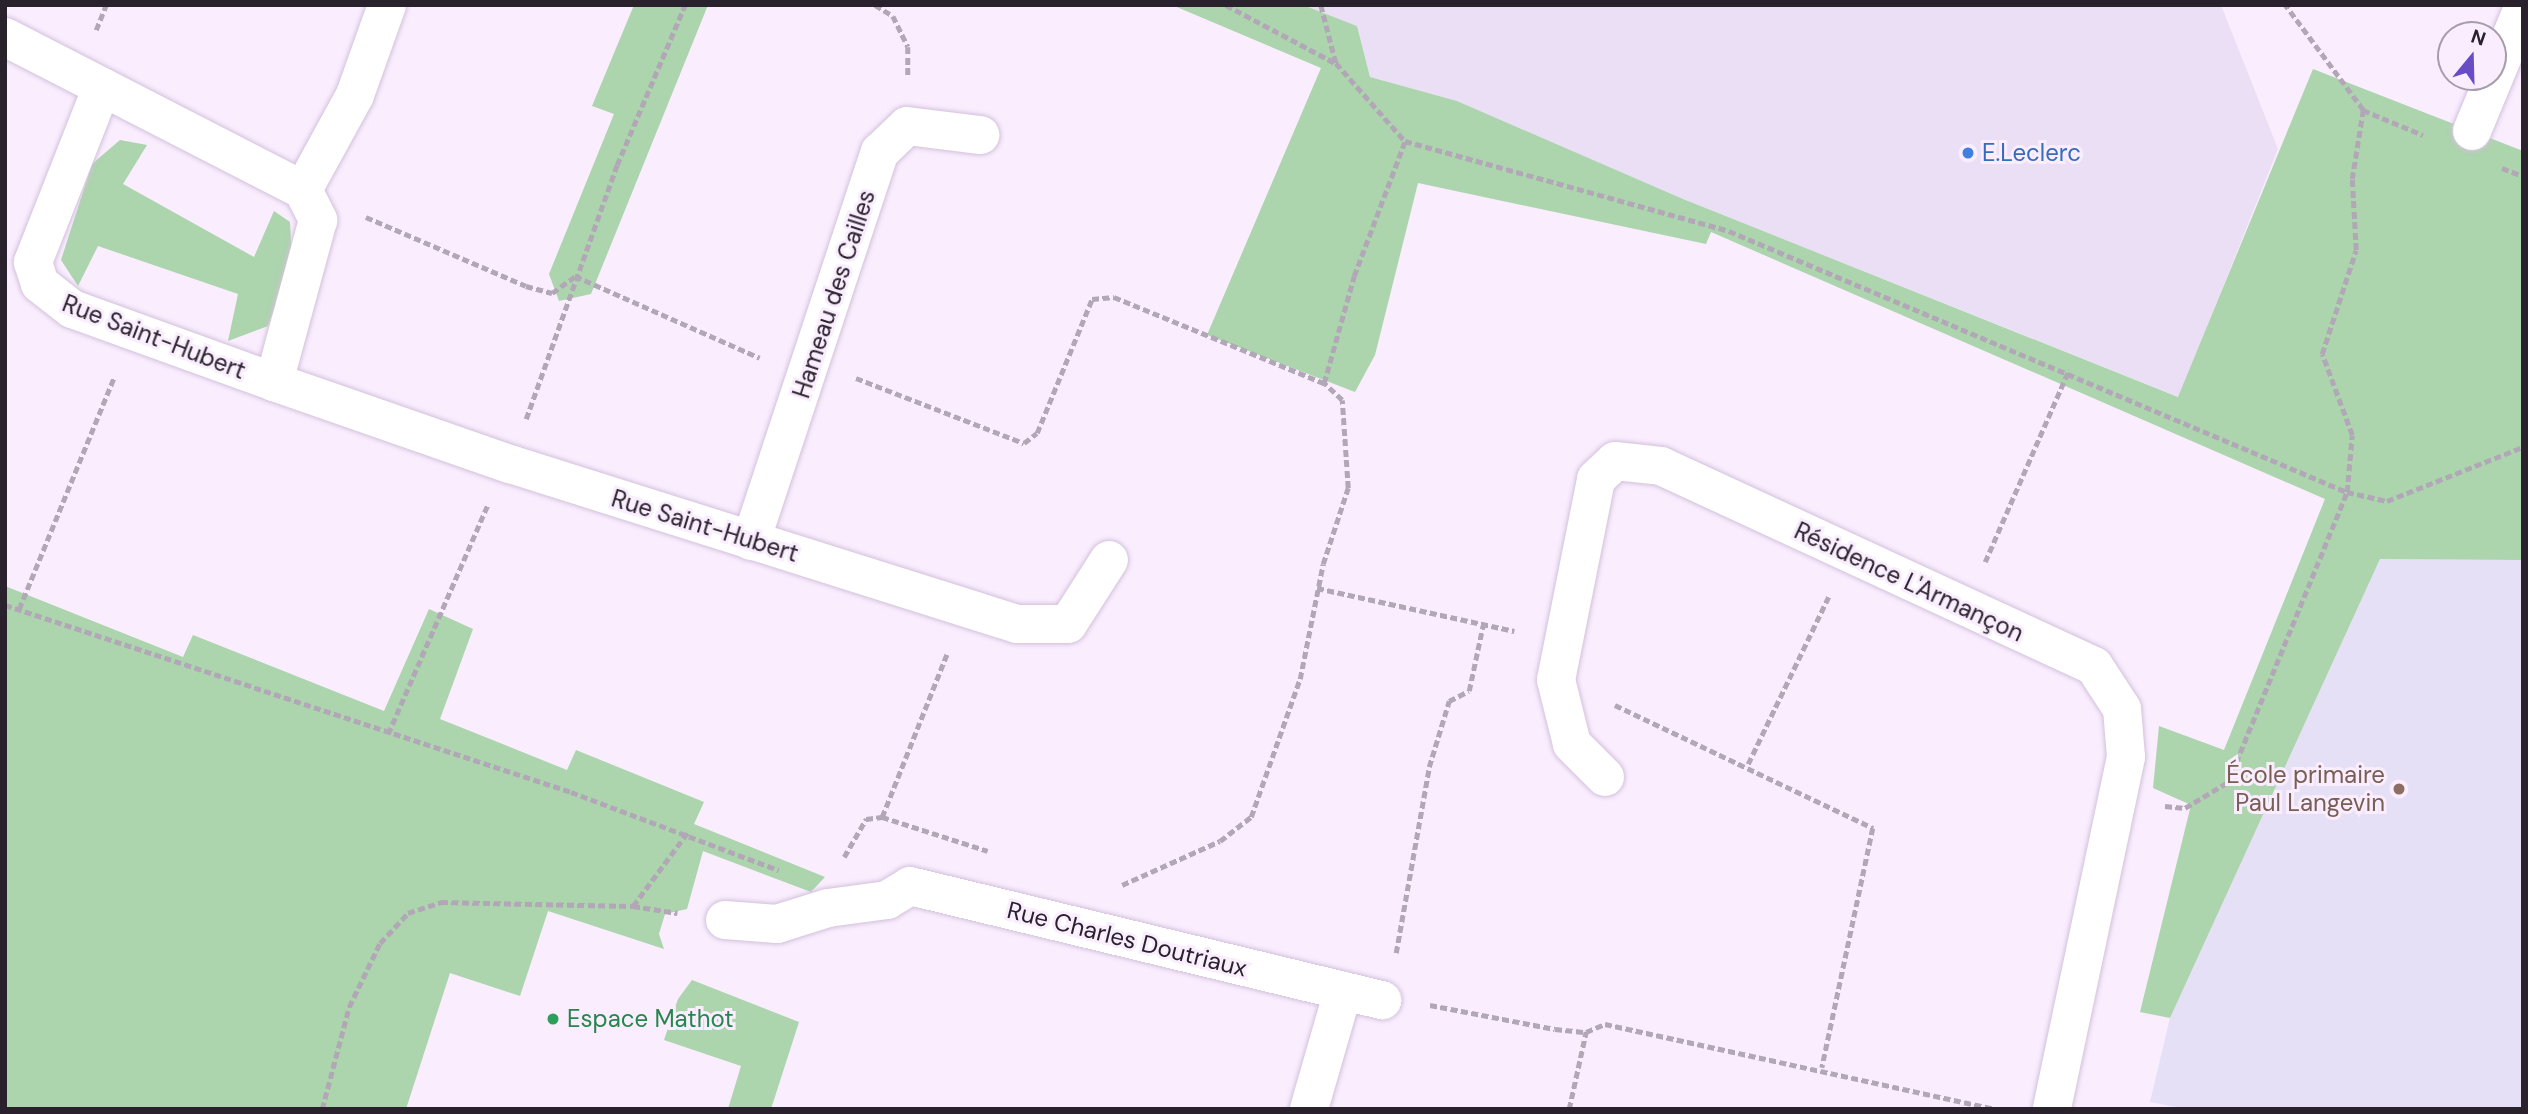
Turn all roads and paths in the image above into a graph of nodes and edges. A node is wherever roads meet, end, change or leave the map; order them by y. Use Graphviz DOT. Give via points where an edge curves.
graph roads {
  1 [pos="387,5"];
  2 [pos="685,5"];
  3 [pos="875,5"];
  4 [pos="1226,5"];
  5 [pos="1321,5"];
  6 [pos="2285,5"];
  7 [pos="2523,8"];
  8 [pos="5,37"];
  9 [pos="1336,63"];
  10 [pos="102,87"];
  11 [pos="907,126"];
  12 [pos="2472,131"];
  13 [pos="979,135"];
  14 [pos="1405,141"];
  15 [pos="303,190"];
  16 [pos="131,333"];
  17 [pos="2069,370"];
  18 [pos="274,383"];
  19 [pos="2523,447"];
  20 [pos="510,464"];
  21 [pos="2347,492"];
  22 [pos="751,541"];
  23 [pos="1850,554"];
  24 [pos="1109,559"];
  25 [pos="1317,588"];
  26 [pos="5,605"];
  27 [pos="965,607"];
  28 [pos="1964,607"];
  29 [pos="19,610"];
  30 [pos="1483,625"];
  31 [pos="1563,641"];
  32 [pos="1556,680"];
  33 [pos="388,734"];
  34 [pos="1748,764"];
  35 [pos="1605,777"];
  36 [pos="2119,801"];
  37 [pos="688,832"];
  38 [pos="829,897"];
  39 [pos="724,920"];
  40 [pos="1343,991"];
  41 [pos="1382,999"];
  42 [pos="1586,1032"];
  43 [pos="1822,1068"];
  44 [pos="323,1109"];
  45 [pos="1309,1109"];
  46 [pos="1569,1109"];
  47 [pos="1994,1109"];
  48 [pos="2052,1109"];
  1 -- 15 [label="street" via="355,95"];
  2 -- 20 [label="path" via="617,165"];
  3 -- 11 [label="path" via="893,16 908,47"];
  4 -- 9 [label="path"];
  5 -- 9 [label="path"];
  6 -- 21 [label="path" via="2363,110 2351,179 2356,250 2322,354 2352,435"];
  7 -- 12 [label="street"];
  8 -- 10 [label="street"];
  9 -- 14 [label="path"];
  10 -- 15 [label="street"];
  10 -- 16 [label="street, Rue Saint-Hubert" via="33,262 52,299"];
  11 -- 13 [label="street"];
  11 -- 22 [label="street, Hameau des Cailles" via="880,152"];
  15 -- 18 [label="street, Rue Saint-Hubert" via="318,220"];
  16 -- 18 [label="street, Rue Saint-Hubert"];
  16 -- 29 [label="path"];
  17 -- 28 [label="path"];
  18 -- 20 [label="street, Rue Saint-Hubert"];
  19 -- 21 [label="path" via="2387,501"];
  20 -- 22 [label="street, Rue Saint-Hubert"];
  20 -- 33 [label="path"];
  21 -- 36 [label="path" via="2228,782 2185,808"];
  22 -- 27 [label="street, Rue Saint-Hubert"];
  23 -- 28 [label="street, Résidence L'Armançon"];
  23 -- 31 [label="street, Résidence L'Armançon" via="1661,466 1615,461 1597,479"];
  23 -- 34 [label="path"];
  24 -- 27 [label="street, Rue Saint-Hubert" via="1068,624 1017,624"];
  25 -- 30 [label="path"];
  26 -- 29 [label="path"];
  27 -- 38 [label="path" via="882,817 866,819"];
  28 -- 36 [label="street, Résidence L'Armançon" via="2094,666 2122,709 2126,757"];
  29 -- 33 [label="path"];
  30 -- 31 [label="path"];
  30 -- 41 [label="path" via="1469,691 1450,701 1429,767"];
  31 -- 32 [label="street, Résidence L'Armançon"];
  32 -- 34 [label="path"];
  32 -- 35 [label="street, Résidence L'Armançon" via="1572,744"];
  33 -- 37 [label="path"];
  34 -- 43 [label="path" via="1873,828"];
  36 -- 48 [label="street, Résidence L'Armançon"];
  37 -- 38 [label="path"];
  37 -- 44 [label="path" via="632,906 441,902 408,913 380,943 349,1007"];
  38 -- 39 [label="street" via="777,924"];
  38 -- 40 [label="street, Rue Charles Doutriaux" via="887,900 910,886"];
  40 -- 41 [label="street, Rue Charles Doutriaux"];
  40 -- 45 [label="street"];
  41 -- 42 [label="path"];
  42 -- 43 [label="path" via="1605,1024"];
  42 -- 46 [label="path"];
  43 -- 47 [label="path"];
}
